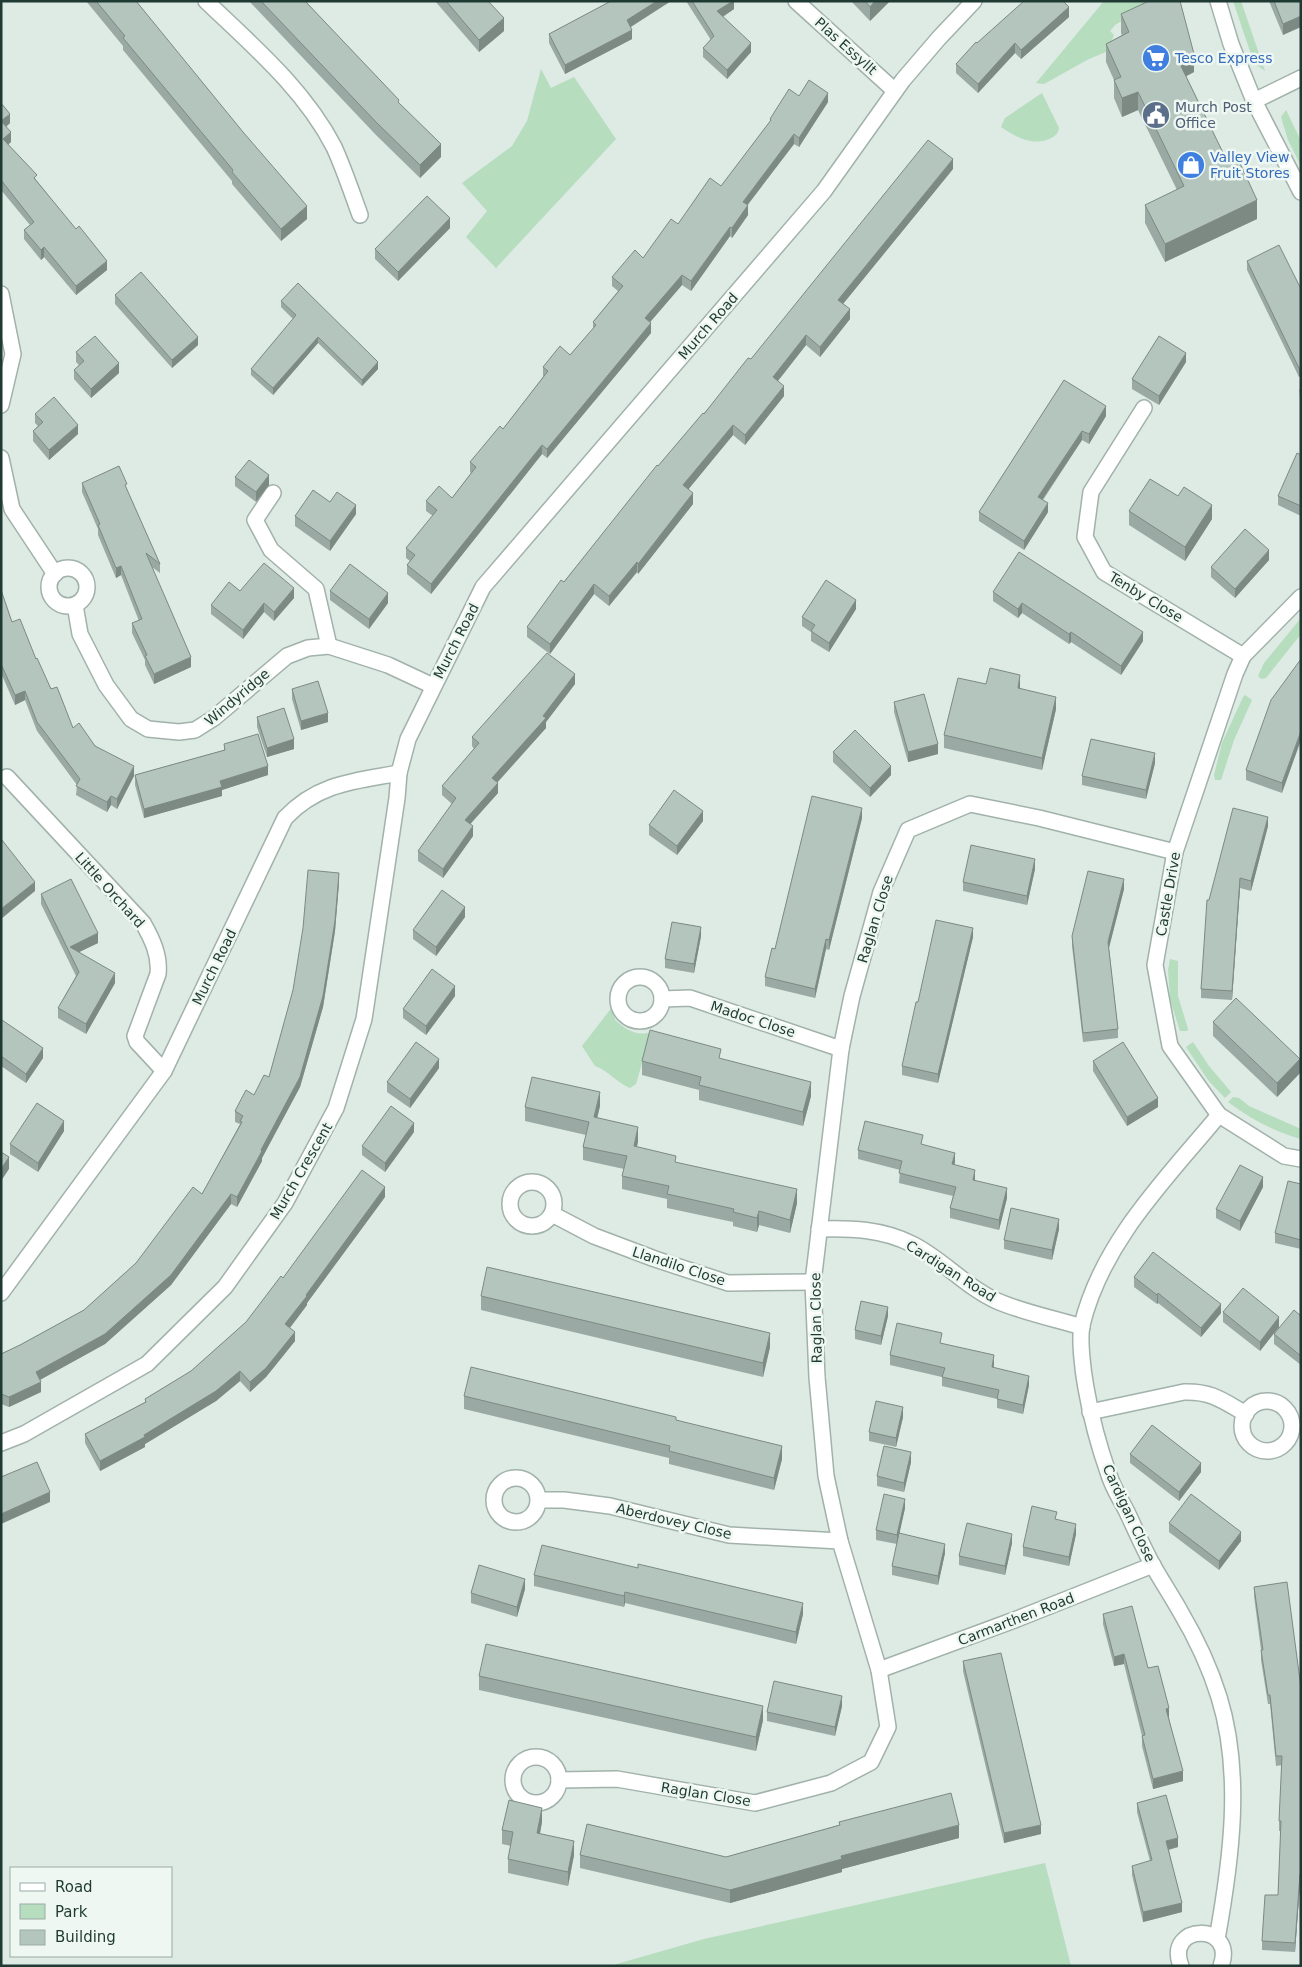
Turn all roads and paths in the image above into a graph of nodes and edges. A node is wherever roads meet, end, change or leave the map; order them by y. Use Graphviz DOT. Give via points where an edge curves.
graph roads {
  1 [pos="206,1"];
  2 [pos="796,1"];
  3 [pos="974,1"];
  4 [pos="1218,1"];
  5 [pos="1301,78"];
  6 [pos="895,91"];
  7 [pos="1254,102"];
  8 [pos="1301,192"];
  9 [pos="360,215"];
  10 [pos="1,294"];
  11 [pos="1,405"];
  12 [pos="1144,408"];
  13 [pos="1,458"];
  14 [pos="273,493"];
  15 [pos="55,574"];
  16 [pos="1301,596"];
  17 [pos="75,604"];
  18 [pos="328,646"];
  19 [pos="1243,656"];
  20 [pos="433,686"];
  21 [pos="399,773"];
  22 [pos="7,777"];
  23 [pos="1175,852"];
  24 [pos="662,999"];
  25 [pos="841,1049"];
  26 [pos="164,1071"];
  27 [pos="1220,1115"];
  28 [pos="1301,1159"];
  29 [pos="552,1214"];
  30 [pos="818,1229"];
  31 [pos="813,1282"];
  32 [pos="1,1292"];
  33 [pos="1082,1327"];
  34 [pos="1090,1412"];
  35 [pos="1246,1414"];
  36 [pos="1,1443"];
  37 [pos="539,1500"];
  38 [pos="840,1540"];
  39 [pos="1153,1565"];
  40 [pos="879,1670"];
  41 [pos="559,1780"];
  42 [pos="1217,1939"];
  43 [pos="1181,1966"];
  44 [pos="1221,1966"];
  1 -- 9 [label="street" via="269,61 307,104 334,147"];
  2 -- 6 [label="street, Plas Essyllt"];
  3 -- 6 [label="street, Murch Road"];
  4 -- 7 [label="street"];
  5 -- 7 [label="street"];
  6 -- 20 [label="street, Murch Road" via="824,191 483,588"];
  7 -- 8 [label="street"];
  10 -- 11 [label="street" via="13,354"];
  12 -- 19 [label="street, Tenby Close" via="1091,492 1085,537 1104,572"];
  13 -- 15 [label="street" via="12,509"];
  14 -- 18 [label="street" via="256,520 271,550 316,589"];
  15 -- 17 [label="street" via="50,587 55,600 68,606"];
  15 -- 17 [label="street" via="61,570 76,570 82,574 86,580 86,594"];
  16 -- 19 [label="street, Castle Drive"];
  17 -- 18 [label="street, Windyridge" via="80,634 106,685 132,718 148,730 196,730 287,656 308,648"];
  18 -- 20 [label="street, Windyridge" via="388,665"];
  19 -- 23 [label="street, Castle Drive"];
  20 -- 21 [label="street, Murch Road" via="408,739"];
  21 -- 26 [label="street, Murch Road" via="337,784 300,805 285,818"];
  21 -- 36 [label="street, Murch Crescent" via="364,1019 336,1108 285,1204 225,1287 146,1364 24,1434"];
  22 -- 26 [label="street, Little Orchard" via="143,923 151,937 159,963 158,974 135,1036"];
  23 -- 25 [label="street, Raglan Close" via="970,804 908,830 881,892"];
  23 -- 27 [label="street, Castle Drive" via="1155,965 1170,1046"];
  24 -- 25 [label="street, Madoc Close" via="690,998"];
  25 -- 30 [label="street, Raglan Close"];
  26 -- 32 [label="street, Murch Road"];
  27 -- 28 [label="street, Castle Drive" via="1284,1156"];
  27 -- 33 [label="street, Cardigan Close" via="1147,1201 1122,1237 1097,1279"];
  29 -- 31 [label="street, Llandilo Close" via="594,1236 728,1283"];
  30 -- 31 [label="street, Raglan Close"];
  30 -- 33 [label="street, Cardigan Road" via="854,1228 905,1241 997,1301"];
  31 -- 38 [label="street, Raglan Close" via="826,1476"];
  33 -- 34 [label="street, Cardigan Close" via="1083,1372"];
  34 -- 35 [label="street" via="1198,1391 1212,1394"];
  34 -- 39 [label="street, Cardigan Close" via="1110,1477"];
  37 -- 38 [label="street, Aberdovey Close" via="610,1506 728,1536"];
  38 -- 40 [label="street, Raglan Close"];
  39 -- 40 [label="street, Carmarthen Road"];
  39 -- 42 [label="street, Cardigan Close" via="1200,1648 1219,1697 1230,1741 1231,1839"];
  40 -- 41 [label="street, Raglan Close" via="888,1727 871,1762 831,1783 755,1803 618,1779"];
  42 -- 43 [label="street" via="1203,1932 1188,1936 1179,1949"];
  42 -- 44 [label="street, Cardigan Close" via="1223,1952"];
}
